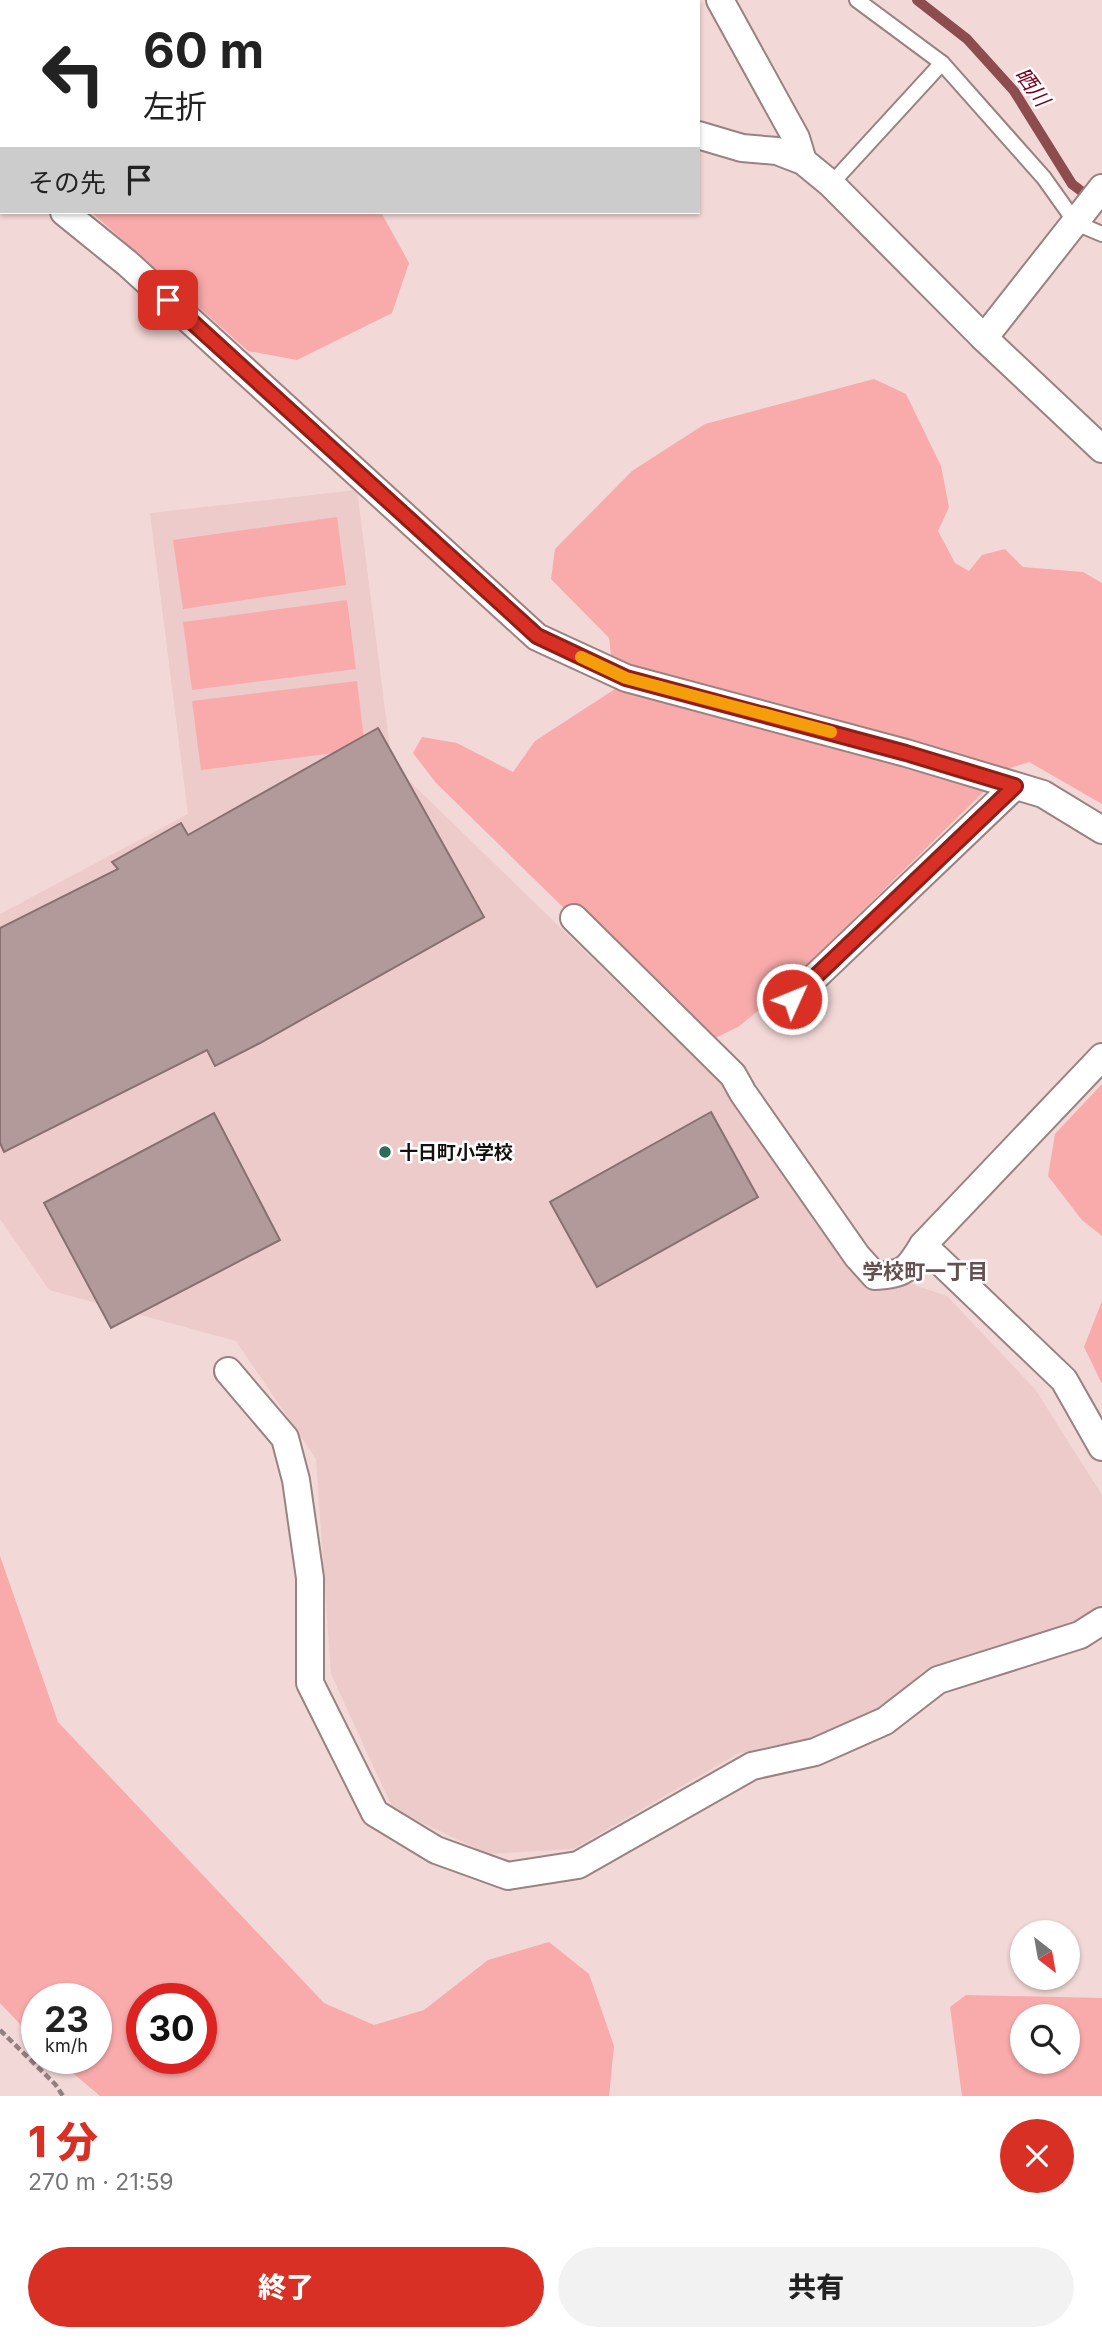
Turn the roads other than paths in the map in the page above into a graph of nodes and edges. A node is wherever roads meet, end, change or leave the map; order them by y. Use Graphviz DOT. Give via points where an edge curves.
graph roads {
  1 [pos="720,0"];
  2 [pos="857,0"];
  3 [pos="942,63"];
  4 [pos="700,136"];
  5 [pos="803,161"];
  6 [pos="831,184"];
  7 [pos="1102,188"];
  8 [pos="67,214"];
  9 [pos="1076,223"];
  10 [pos="1102,234"];
  11 [pos="984,338"];
  12 [pos="1102,449"];
  13 [pos="1015,786"];
  14 [pos="1102,830"];
  15 [pos="574,918"];
  16 [pos="792,999"];
  17 [pos="1102,1057"];
  18 [pos="923,1245"];
  19 [pos="228,1371"];
  20 [pos="1102,1447"];
  21 [pos="1102,1621"];
  22 [pos="1091,1635"];
  1 -- 5 [label="street" via="796,138"];
  2 -- 3 [label="lane"];
  3 -- 6 [label="lane"];
  3 -- 9 [label="lane" via="1044,178"];
  4 -- 5 [label="street"];
  5 -- 6 [label="street"];
  6 -- 11 [label="street"];
  7 -- 9 [label="street"];
  8 -- 13 [label="street" via="127,262 537,636 626,678"];
  9 -- 10 [label="lane"];
  9 -- 11 [label="street"];
  11 -- 12 [label="street"];
  13 -- 14 [label="street" via="1043,793"];
  13 -- 16 [label="street"];
  15 -- 18 [label="street" via="733,1075 875,1276 898,1275 911,1266"];
  17 -- 18 [label="street"];
  18 -- 20 [label="street" via="1063,1380"];
  19 -- 22 [label="street" via="285,1438 310,1578 310,1683 375,1813 436,1850 508,1876 578,1865 752,1766 816,1752 885,1721 938,1680"];
  21 -- 22 [label="street"];
}
